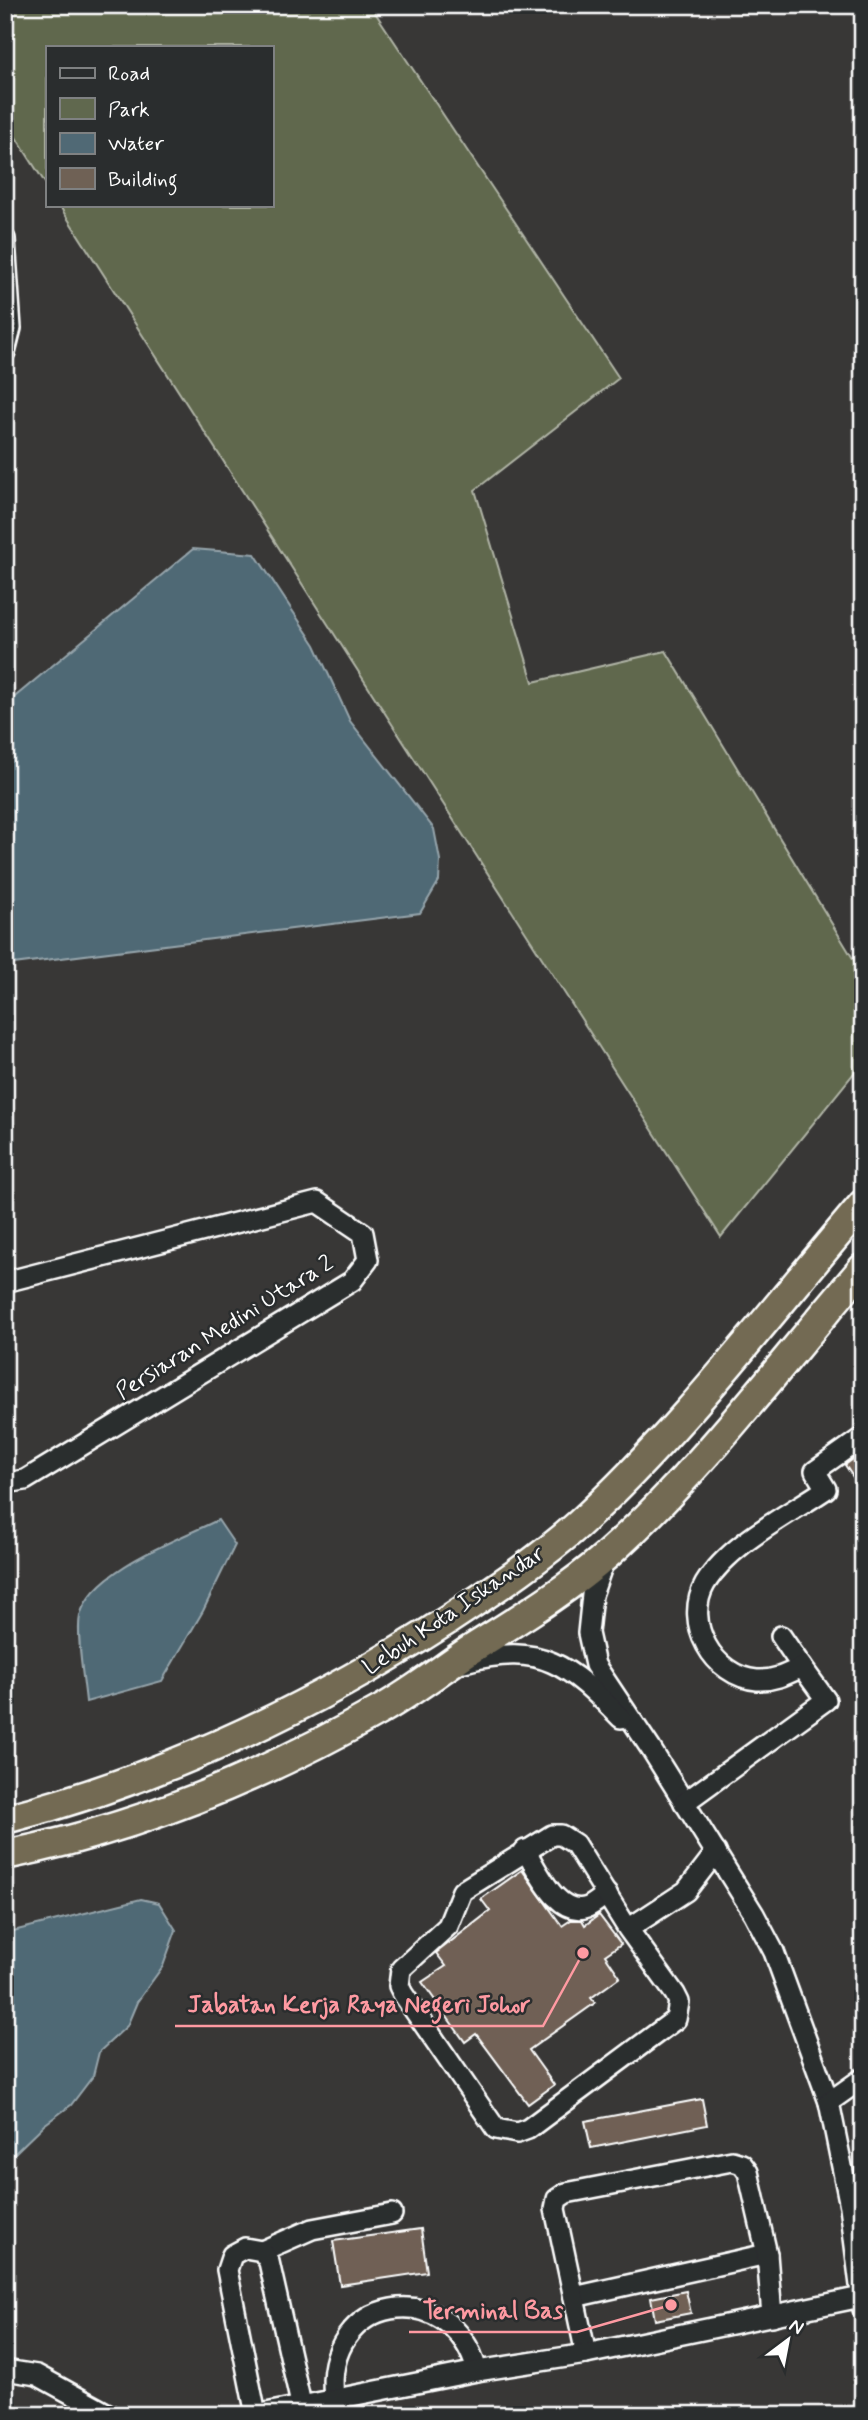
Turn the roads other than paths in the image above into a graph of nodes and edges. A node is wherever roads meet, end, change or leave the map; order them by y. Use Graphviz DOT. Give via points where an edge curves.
graph roads {
  1 [pos="5,239"];
  2 [pos="5,352"];
  3 [pos="863,1204"];
  4 [pos="863,1268"];
  5 [pos="5,1282"];
  6 [pos="863,1437"];
  7 [pos="5,1483"];
  8 [pos="606,1556"];
  9 [pos="781,1636"];
  10 [pos="446,1666"];
  11 [pos="802,1667"];
  12 [pos="652,1749"];
  13 [pos="684,1803"];
  14 [pos="5,1819"];
  15 [pos="525,1850"];
  16 [pos="716,1852"];
  17 [pos="5,1855"];
  18 [pos="607,1894"];
  19 [pos="628,1929"];
  20 [pos="863,2078"];
  21 [pos="829,2102"];
  22 [pos="392,2214"];
  23 [pos="262,2251"];
  24 [pos="766,2254"];
  25 [pos="574,2297"];
  26 [pos="862,2303"];
  27 [pos="772,2316"];
  28 [pos="586,2354"];
  29 [pos="5,2370"];
  30 [pos="477,2371"];
  31 [pos="334,2397"];
  32 [pos="301,2404"];
  33 [pos="110,2415"];
  34 [pos="256,2415"];
  1 -- 2 [label="street" via="11,328"];
  3 -- 14 [label="highway, Lebuh Kota Iskandar" via="645,1459 578,1525 504,1583 364,1672 281,1716 169,1764"];
  4 -- 8 [label="highway, Lebuh Kota Iskandar" via="675,1488"];
  5 -- 7 [label="street, Persiaran Medini Utara 2" via="317,1202 363,1233 368,1260 352,1281 26,1480"];
  6 -- 11 [label="street" via="815,1471 826,1489 725,1558 704,1587 698,1605 704,1645 737,1675 774,1679"];
  8 -- 10 [label="highway, Lebuh Kota Iskandar"];
  8 -- 12 [label="street" via="592,1595 588,1633 595,1665"];
  9 -- 11 [label="street"];
  10 -- 12 [label="street" via="490,1655 531,1656 557,1663 580,1677"];
  10 -- 17 [label="highway, Lebuh Kota Iskandar" via="385,1707 287,1759 120,1825"];
  11 -- 13 [label="street" via="826,1700"];
  12 -- 13 [label="street"];
  13 -- 16 [label="street"];
  15 -- 18 [label="street" via="565,1905 588,1907"];
  15 -- 18 [label="street" via="552,1835 569,1838"];
  15 -- 19 [label="street" via="462,1891 448,1926 407,1962 399,1977 402,1994 496,2129 517,2133 527,2129 676,2019 679,2002 675,1994"];
  16 -- 19 [label="street" via="686,1891"];
  16 -- 21 [label="street" via="774,1952"];
  18 -- 19 [label="street"];
  20 -- 21 [label="street"];
  21 -- 26 [label="street" via="850,2206"];
  22 -- 23 [label="street" via="312,2229"];
  23 -- 32 [label="street" via="269,2262"];
  23 -- 34 [label="street" via="253,2247 236,2251 228,2270"];
  24 -- 25 [label="street"];
  24 -- 25 [label="street" via="748,2172 737,2162 566,2193 557,2199 555,2209"];
  24 -- 27 [label="street"];
  25 -- 28 [label="street"];
  26 -- 27 [label="street"];
  27 -- 28 [label="street"];
  28 -- 30 [label="street"];
  29 -- 33 [label="street" via="37,2375"];
  30 -- 31 [label="street"];
  30 -- 31 [label="street" via="472,2353 451,2324 418,2308 400,2307 365,2318 351,2330 334,2361"];
  31 -- 32 [label="street"];
  32 -- 34 [label="street"];
}
